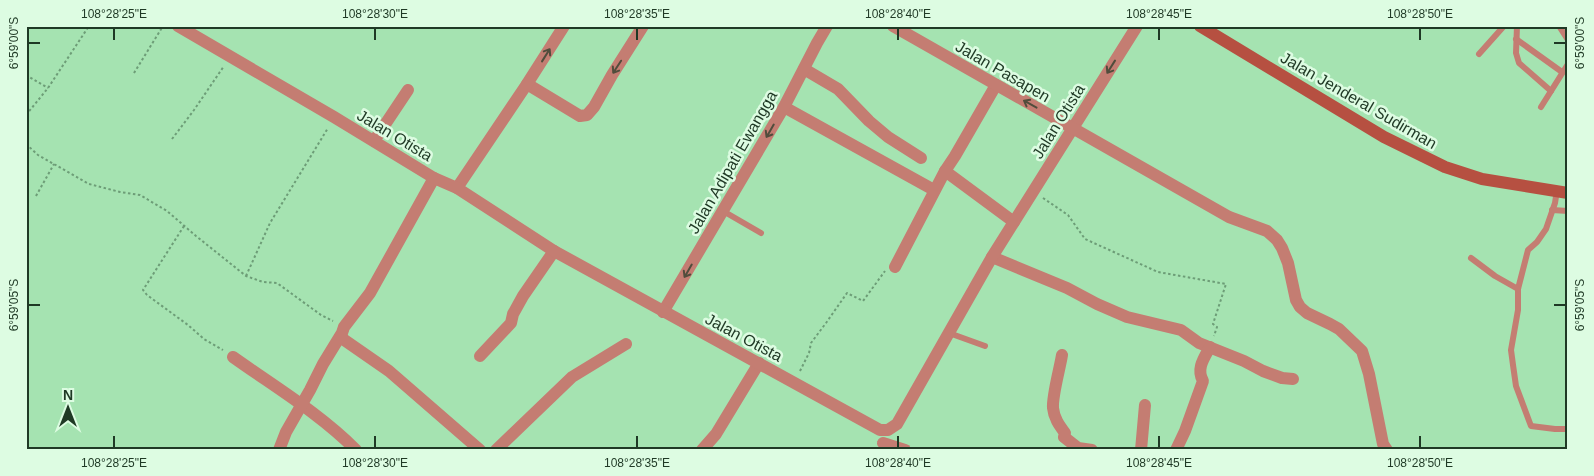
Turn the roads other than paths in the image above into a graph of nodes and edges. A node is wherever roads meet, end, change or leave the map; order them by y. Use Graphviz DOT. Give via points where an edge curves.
graph roads {
  1 [pos="178,26"];
  2 [pos="564,26"];
  3 [pos="643,26"];
  4 [pos="827,26"];
  5 [pos="893,26"];
  6 [pos="1137,26"];
  7 [pos="1200,26"];
  8 [pos="1504,26"];
  9 [pos="1517,26"];
  10 [pos="1559,26"];
  11 [pos="1516,39"];
  12 [pos="1568,40"];
  13 [pos="1479,54"];
  14 [pos="1568,64"];
  15 [pos="804,69"];
  16 [pos="1562,72"];
  17 [pos="527,84"];
  18 [pos="996,85"];
  19 [pos="408,90"];
  20 [pos="1551,91"];
  21 [pos="784,107"];
  22 [pos="1541,107"];
  23 [pos="1072,128"];
  24 [pos="374,141"];
  25 [pos="921,158"];
  26 [pos="944,171"];
  27 [pos="434,178"];
  28 [pos="457,188"];
  29 [pos="934,190"];
  30 [pos="1562,192"];
  31 [pos="1552,210"];
  32 [pos="723,211"];
  33 [pos="1568,211"];
  34 [pos="1014,222"];
  35 [pos="761,233"];
  36 [pos="554,251"];
  37 [pos="992,257"];
  38 [pos="1471,258"];
  39 [pos="895,267"];
  40 [pos="1518,289"];
  41 [pos="663,312"];
  42 [pos="342,332"];
  43 [pos="948,333"];
  44 [pos="626,344"];
  45 [pos="985,346"];
  46 [pos="1210,347"];
  47 [pos="480,356"];
  48 [pos="1062,356"];
  49 [pos="233,357"];
  50 [pos="759,363"];
  51 [pos="1293,379"];
  52 [pos="303,404"];
  53 [pos="1145,405"];
  54 [pos="1568,429"];
  55 [pos="888,430"];
  56 [pos="882,447"];
  57 [pos="280,450"];
  58 [pos="356,450"];
  59 [pos="480,450"];
  60 [pos="496,450"];
  61 [pos="702,450"];
  62 [pos="905,450"];
  63 [pos="1092,450"];
  64 [pos="1141,450"];
  65 [pos="1176,450"];
  66 [pos="1387,450"];
  1 -- 24 [label="street, Jalan Otista"];
  17 -- 2 [label="street, one-way"];
  3 -- 17 [label="street, one-way" via="587,115 580,116"];
  4 -- 15 [label="street, Jalan Adipati Ewangga"];
  5 -- 18 [label="street, Jalan Pasapen"];
  6 -- 23 [label="street, Jalan Otista, one-way"];
  7 -- 30 [label="main road, Jalan Jenderal Sudirman" via="1384,137 1445,167 1482,179"];
  8 -- 13 [label="lane"];
  9 -- 11 [label="lane"];
  10 -- 12 [label="lane"];
  11 -- 16 [label="lane"];
  11 -- 20 [label="lane" via="1519,63"];
  14 -- 16 [label="lane"];
  15 -- 21 [label="street, Jalan Adipati Ewangga"];
  15 -- 25 [label="street" via="838,89 888,137"];
  16 -- 20 [label="lane"];
  17 -- 28 [label="street"];
  23 -- 18 [label="street, Jalan Pasapen, one-way"];
  18 -- 26 [label="street"];
  19 -- 24 [label="street"];
  20 -- 22 [label="lane"];
  21 -- 29 [label="street"];
  21 -- 32 [label="street, Jalan Adipati Ewangga, one-way"];
  23 -- 34 [label="street, Jalan Otista"];
  23 -- 66 [label="street, Jalan Pasapen" via="1228,217 1267,231 1277,240 1288,263 1300,307 1339,329 1362,351"];
  24 -- 27 [label="street, Jalan Otista"];
  26 -- 29 [label="street"];
  26 -- 34 [label="street"];
  27 -- 28 [label="street, Jalan Otista"];
  27 -- 42 [label="street" via="370,293"];
  28 -- 36 [label="street, Jalan Otista"];
  29 -- 39 [label="street"];
  30 -- 31 [label="lane"];
  31 -- 33 [label="lane"];
  31 -- 40 [label="lane" via="1546,229 1528,250"];
  32 -- 35 [label="lane"];
  32 -- 41 [label="street, Jalan Adipati Ewangga, one-way"];
  34 -- 37 [label="street, Jalan Otista"];
  36 -- 41 [label="street, Jalan Otista"];
  36 -- 47 [label="street" via="523,296 511,322"];
  37 -- 43 [label="street, Jalan Otista"];
  37 -- 46 [label="street" via="1067,288 1127,318 1181,330"];
  38 -- 40 [label="lane"];
  40 -- 54 [label="lane" via="1511,350 1516,386 1532,426"];
  41 -- 50 [label="street, Jalan Otista"];
  42 -- 52 [label="street"];
  42 -- 59 [label="street"];
  43 -- 45 [label="lane"];
  43 -- 55 [label="street, Jalan Otista" via="897,424"];
  44 -- 60 [label="street" via="572,377"];
  46 -- 51 [label="street" via="1263,372"];
  46 -- 65 [label="street" via="1200,365 1203,380 1195,406"];
  48 -- 63 [label="street" via="1053,405 1055,415 1064,437 1078,448"];
  49 -- 52 [label="street"];
  50 -- 55 [label="street, Jalan Otista" via="880,430"];
  50 -- 61 [label="street" via="716,434"];
  52 -- 57 [label="street" via="286,432"];
  52 -- 58 [label="street"];
  53 -- 64 [label="street"];
  55 -- 56 [label="street"];
  56 -- 62 [label="street"];
}
